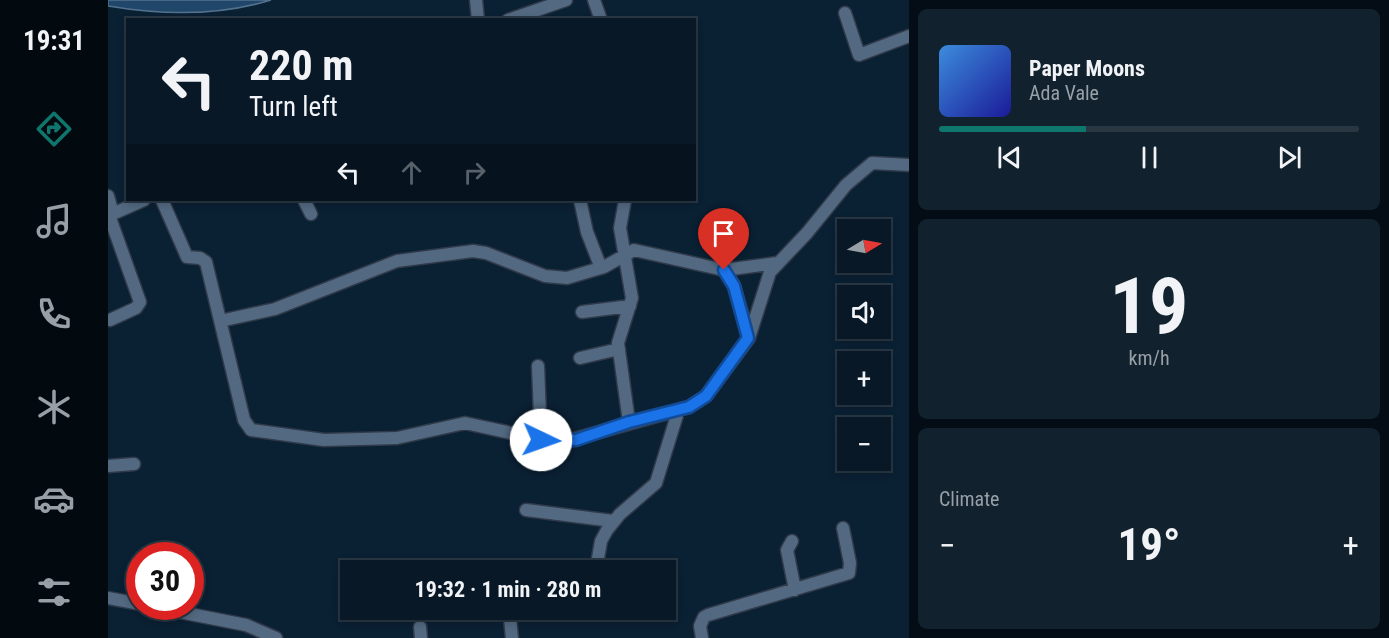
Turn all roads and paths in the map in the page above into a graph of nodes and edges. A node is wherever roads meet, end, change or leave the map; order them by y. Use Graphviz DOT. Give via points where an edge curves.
graph roads {
  1 [pos="476,0"];
  2 [pos="566,0"];
  3 [pos="594,0"];
  4 [pos="540,9"];
  5 [pos="845,14"];
  6 [pos="478,18"];
  7 [pos="514,18"];
  8 [pos="600,18"];
  9 [pos="909,36"];
  10 [pos="909,165"];
  11 [pos="108,196"];
  12 [pos="142,201"];
  13 [pos="162,201"];
  14 [pos="304,201"];
  15 [pos="580,201"];
  16 [pos="625,201"];
  17 [pos="311,214"];
  18 [pos="110,215"];
  19 [pos="625,253"];
  20 [pos="777,263"];
  21 [pos="601,268"];
  22 [pos="724,270"];
  23 [pos="630,306"];
  24 [pos="582,312"];
  25 [pos="110,320"];
  26 [pos="220,321"];
  27 [pos="748,338"];
  28 [pos="619,349"];
  29 [pos="580,358"];
  30 [pos="538,366"];
  31 [pos="678,412"];
  32 [pos="629,422"];
  33 [pos="541,440"];
  34 [pos="134,464"];
  35 [pos="108,466"];
  36 [pos="526,510"];
  37 [pos="613,521"];
  38 [pos="843,528"];
  39 [pos="792,541"];
  40 [pos="598,560"];
  41 [pos="795,590"];
  42 [pos="108,598"];
  43 [pos="126,601"];
  44 [pos="204,617"];
  45 [pos="510,620"];
  46 [pos="276,638"];
  47 [pos="512,638"];
  48 [pos="702,638"];
  1 -- 6 [label="street"];
  2 -- 4 [label="street"];
  3 -- 8 [label="street"];
  4 -- 7 [label="street"];
  5 -- 9 [label="street" via="859,55"];
  10 -- 20 [label="street" via="878,162 862,170"];
  11 -- 18 [label="street"];
  12 -- 18 [label="street"];
  13 -- 26 [label="street" via="187,257 206,262"];
  14 -- 17 [label="street"];
  15 -- 21 [label="street"];
  16 -- 19 [label="street" via="620,218"];
  18 -- 25 [label="street" via="140,302 136,308"];
  19 -- 21 [label="street"];
  19 -- 22 [label="street" via="637,250"];
  19 -- 23 [label="street" via="632,290"];
  20 -- 22 [label="street"];
  20 -- 27 [label="street" via="764,286"];
  21 -- 26 [label="street" via="555,278 486,253 462,252 382,265 275,309"];
  22 -- 27 [label="street" via="734,286"];
  23 -- 24 [label="street"];
  23 -- 28 [label="street" via="618,335"];
  26 -- 33 [label="street" via="244,420 251,430 324,440 397,438 465,423"];
  27 -- 31 [label="street" via="706,396"];
  28 -- 29 [label="street"];
  28 -- 32 [label="street"];
  30 -- 33 [label="street"];
  31 -- 32 [label="street"];
  31 -- 37 [label="street" via="656,483"];
  32 -- 33 [label="street" via="576,440"];
  34 -- 35 [label="street"];
  36 -- 37 [label="street"];
  37 -- 40 [label="street" via="601,541"];
  38 -- 41 [label="street" via="849,573"];
  39 -- 41 [label="street" via="787,550"];
  41 -- 48 [label="street" via="704,617 700,626"];
  42 -- 43 [label="street"];
  44 -- 46 [label="street" via="246,625"];
  45 -- 47 [label="street"];
}
